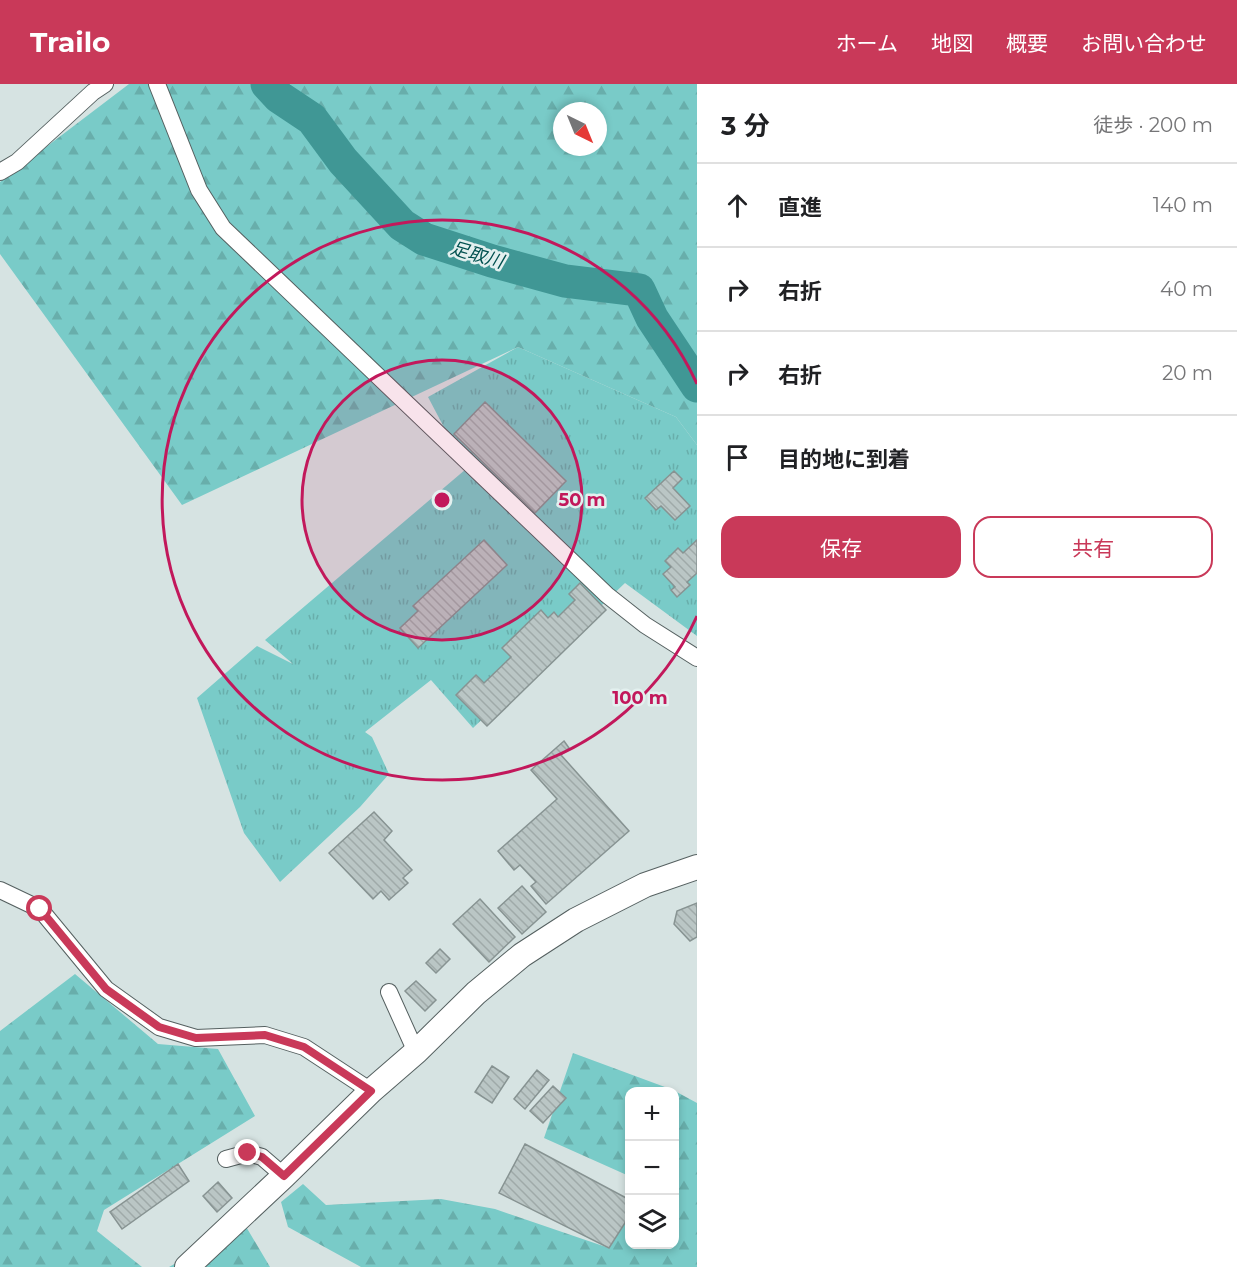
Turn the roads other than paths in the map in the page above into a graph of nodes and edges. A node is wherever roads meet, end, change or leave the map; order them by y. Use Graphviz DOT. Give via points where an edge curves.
graph roads {
  1 [pos="105,84"];
  2 [pos="157,84"];
  3 [pos="0,172"];
  4 [pos="697,658"];
  5 [pos="697,867"];
  6 [pos="0,890"];
  7 [pos="389,992"];
  8 [pos="416,1052"];
  9 [pos="371,1091"];
  10 [pos="226,1159"];
  11 [pos="284,1176"];
  12 [pos="187,1267"];
  1 -- 3 [label="street" via="17,162"];
  2 -- 4 [label="street" via="199,190 223,228 607,595"];
  5 -- 8 [label="street" via="645,885 576,920 522,955 476,993"];
  6 -- 9 [label="street" via="40,909 106,989 159,1027 196,1038 265,1035 304,1047"];
  7 -- 8 [label="street"];
  8 -- 9 [label="street"];
  9 -- 11 [label="street"];
  10 -- 11 [label="street" via="248,1153 262,1157"];
  11 -- 12 [label="street"];
}
